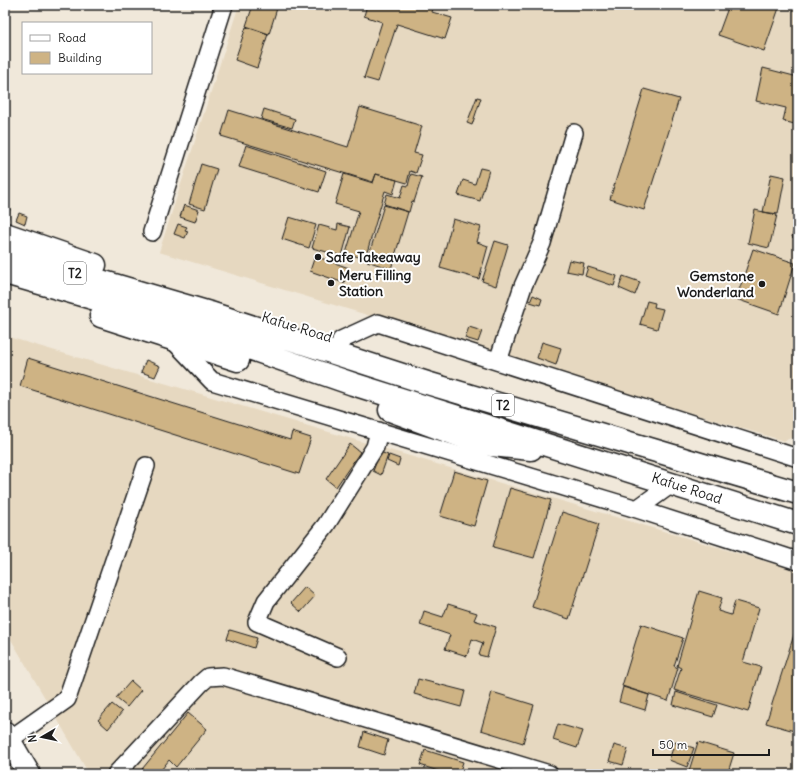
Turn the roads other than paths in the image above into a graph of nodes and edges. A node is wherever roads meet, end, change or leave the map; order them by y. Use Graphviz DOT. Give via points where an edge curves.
graph roads {
  1 [pos="224,5"];
  2 [pos="574,133"];
  3 [pos="152,232"];
  4 [pos="5,234"];
  5 [pos="5,253"];
  6 [pos="5,273"];
  7 [pos="5,287"];
  8 [pos="173,339"];
  9 [pos="341,340"];
  10 [pos="498,361"];
  11 [pos="584,430"];
  12 [pos="379,431"];
  13 [pos="576,453"];
  14 [pos="798,458"];
  15 [pos="146,466"];
  16 [pos="673,483"];
  17 [pos="798,493"];
  18 [pos="637,509"];
  19 [pos="798,524"];
  20 [pos="798,561"];
  21 [pos="338,657"];
  22 [pos="7,736"];
  23 [pos="29,774"];
  24 [pos="116,774"];
  25 [pos="549,774"];
  1 -- 3 [label="street"];
  2 -- 10 [label="street" via="542,243 523,286"];
  4 -- 9 [label="main road, Kafue Road / T2" via="120,274"];
  5 -- 11 [label="main road, Kafue Road / T2" via="210,313"];
  6 -- 13 [label="main road, Kafue Road / T2" via="165,319 353,384"];
  7 -- 8 [label="main road, Kafue Road / T2"];
  8 -- 12 [label="street" via="212,381"];
  8 -- 13 [label="main road, Kafue Road / T2" via="365,400 482,444"];
  9 -- 10 [label="street" via="378,323"];
  9 -- 11 [label="main road, Kafue Road / T2" via="509,393"];
  10 -- 14 [label="street"];
  11 -- 17 [label="main road, Kafue Road / T2"];
  12 -- 18 [label="street"];
  12 -- 21 [label="street" via="375,447 326,525 266,601 257,622"];
  13 -- 16 [label="main road, Kafue Road / T2"];
  15 -- 22 [label="street" via="67,699"];
  16 -- 18 [label="street"];
  16 -- 19 [label="main road, Kafue Road / T2"];
  18 -- 20 [label="street"];
  22 -- 23 [label="main road"];
  24 -- 25 [label="street" via="208,677 223,676"];
}
